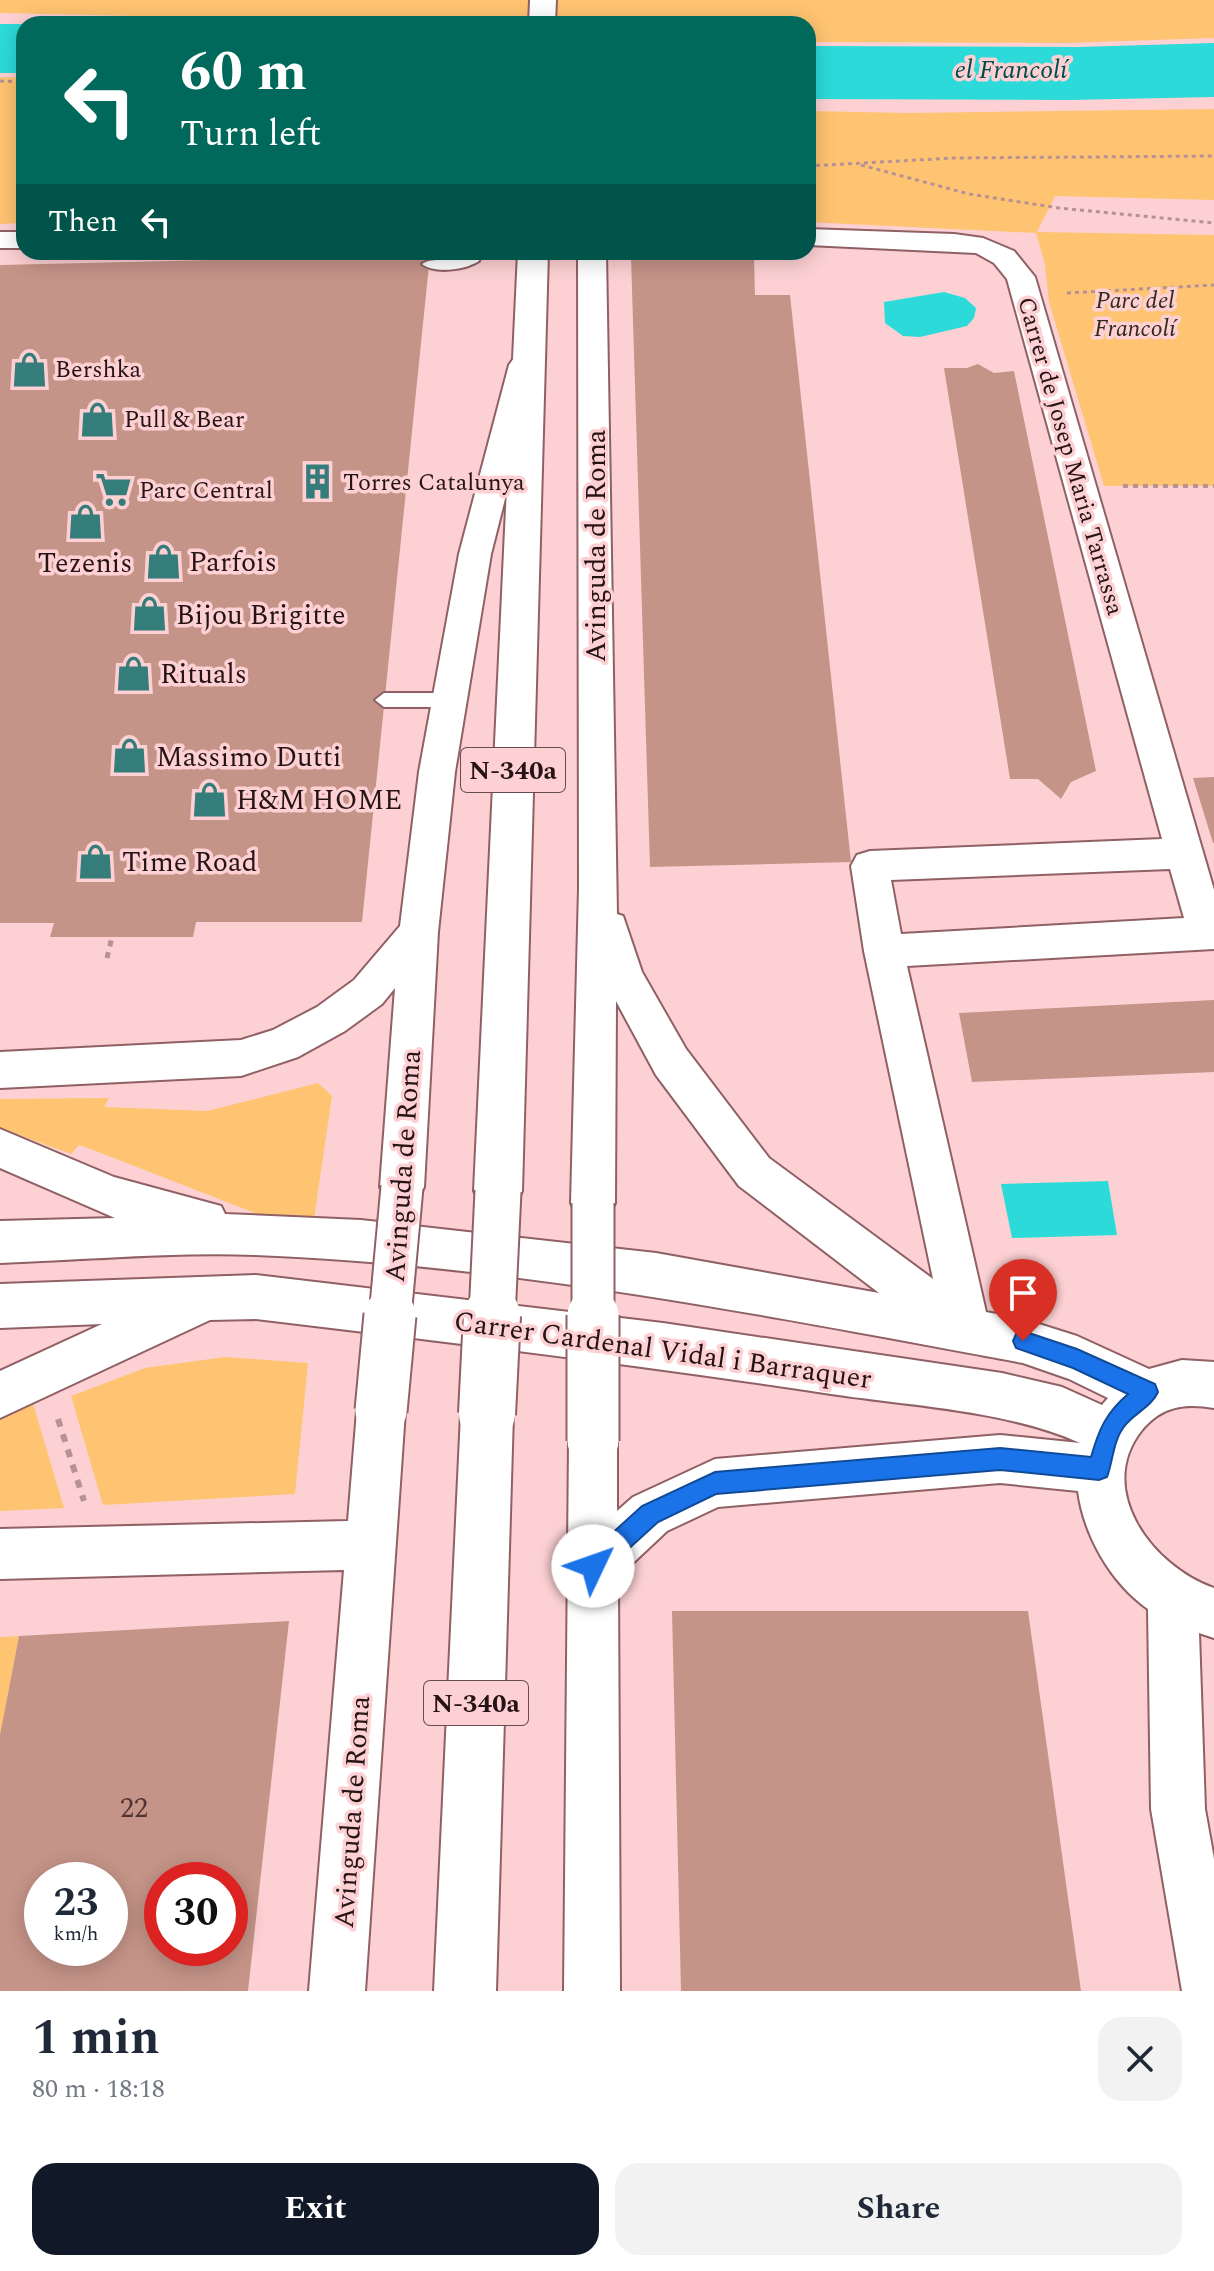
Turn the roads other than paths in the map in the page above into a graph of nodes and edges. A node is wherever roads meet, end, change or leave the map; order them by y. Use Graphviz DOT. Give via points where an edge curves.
graph roads {
  1 [pos="816,237"];
  2 [pos="471,260"];
  3 [pos="533,260"];
  4 [pos="592,260"];
  5 [pos="429,264"];
  6 [pos="528,350"];
  7 [pos="384,700"];
  8 [pos="450,700"];
  9 [pos="1182,853"];
  10 [pos="598,888"];
  11 [pos="419,932"];
  12 [pos="1211,933"];
  13 [pos="884,951"];
  14 [pos="0,1070"];
  15 [pos="0,1148"];
  16 [pos="252,1234"];
  17 [pos="0,1242"];
  18 [pos="212,1297"];
  19 [pos="0,1306"];
  20 [pos="967,1330"];
  21 [pos="1214,1385"];
  22 [pos="1147,1392"];
  23 [pos="0,1395"];
  24 [pos="1104,1450"];
  25 [pos="371,1545"];
  26 [pos="0,1554"];
  27 [pos="593,1566"];
  28 [pos="1193,1605"];
  29 [pos="337,1991"];
  30 [pos="465,1991"];
  31 [pos="592,1991"];
  32 [pos="1210,1991"];
  1 -- 9 [label="street, Carrer de Josep Maria Tarrassa" via="983,246 1004,257 1021,277"];
  2 -- 5 [label="lane"];
  3 -- 6 [label="main road, Avinguda de Roma / N-340a"];
  4 -- 10 [label="street, Avinguda de Roma"];
  6 -- 8 [label="street, Avinguda de Roma" via="475,554"];
  6 -- 30 [label="main road, Avinguda de Roma / N-340a, bridge"];
  7 -- 8 [label="lane"];
  8 -- 11 [label="street, Avinguda de Roma"];
  9 -- 12 [label="street, Carrer de Josep Maria Tarrassa"];
  9 -- 13 [label="street" via="870,866"];
  10 -- 20 [label="street, Avinguda de Roma" via="623,976 671,1062 754,1172"];
  10 -- 27 [label="street, Avinguda de Roma, bridge"];
  11 -- 14 [label="street" via="368,992 284,1044 241,1058"];
  11 -- 25 [label="street, Avinguda de Roma, bridge"];
  12 -- 13 [label="street"];
  13 -- 20 [label="street"];
  15 -- 16 [label="street" via="110,1196"];
  16 -- 17 [label="street"];
  16 -- 20 [label="street" via="656,1274"];
  18 -- 19 [label="street, Carrer Cardenal Vidal i Barraquer"];
  18 -- 23 [label="street, Carrer Cardenal Vidal i Barraquer"];
  18 -- 24 [label="street, Carrer Cardenal Vidal i Barraquer" via="256,1297 647,1344 1002,1396 1062,1411"];
  20 -- 22 [label="street" via="1077,1359"];
  21 -- 22 [label="street" via="1184,1382"];
  22 -- 24 [label="street" via="1117,1417"];
  24 -- 27 [label="street" via="715,1483 650,1514"];
  24 -- 28 [label="street" via="1103,1503 1122,1548 1148,1579"];
  25 -- 26 [label="street"];
  25 -- 29 [label="street, Avinguda de Roma"];
  27 -- 31 [label="street, Avinguda de Roma"];
  28 -- 32 [label="street" via="1178,1809"];
}
